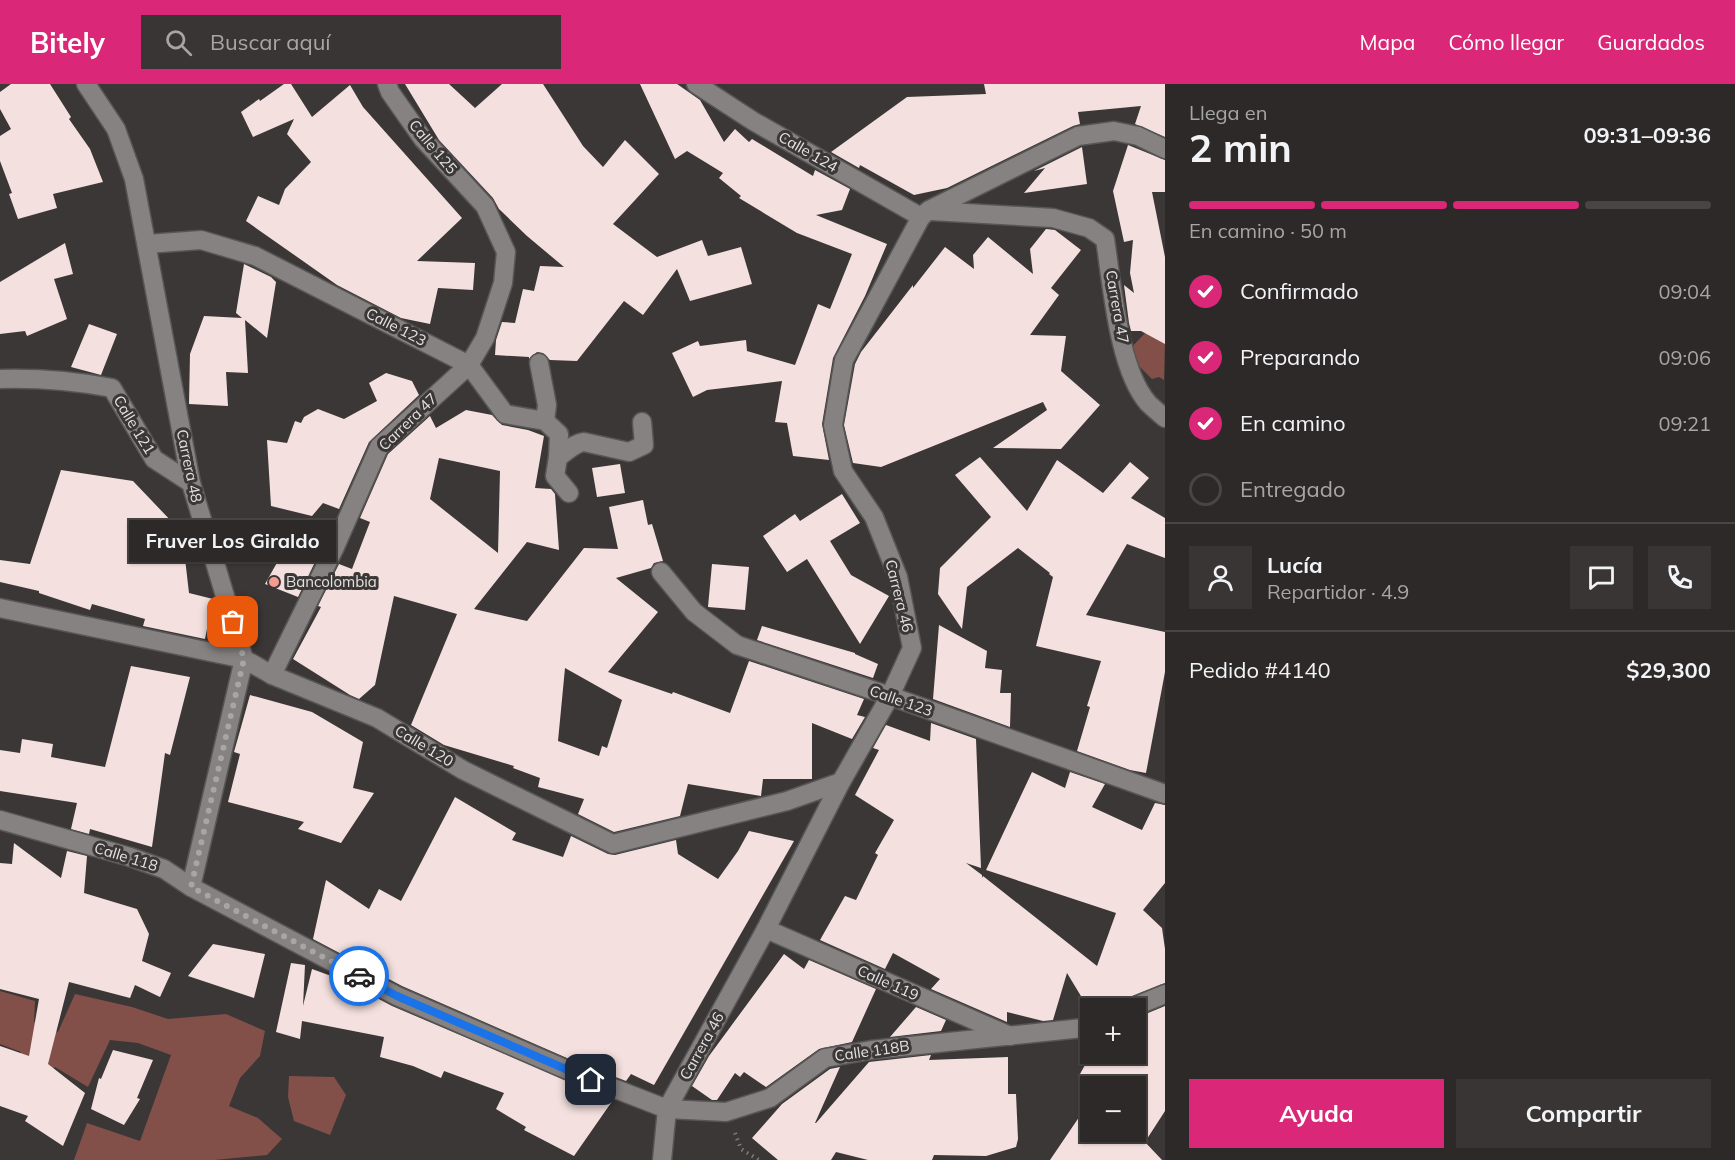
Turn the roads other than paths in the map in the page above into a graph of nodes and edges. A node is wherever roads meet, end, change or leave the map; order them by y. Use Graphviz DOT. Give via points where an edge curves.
graph roads {
  1 [pos="86,84"];
  2 [pos="387,84"];
  3 [pos="696,84"];
  4 [pos="1165,149"];
  5 [pos="485,206"];
  6 [pos="925,214"];
  7 [pos="1053,218"];
  8 [pos="147,244"];
  9 [pos="540,363"];
  10 [pos="469,365"];
  11 [pos="0,379"];
  12 [pos="1165,418"];
  13 [pos="545,421"];
  14 [pos="642,422"];
  15 [pos="558,457"];
  16 [pos="191,483"];
  17 [pos="569,493"];
  18 [pos="660,572"];
  19 [pos="0,608"];
  20 [pos="244,659"];
  21 [pos="272,675"];
  22 [pos="890,696"];
  23 [pos="840,782"];
  24 [pos="1165,794"];
  25 [pos="0,820"];
  26 [pos="191,887"];
  27 [pos="766,929"];
  28 [pos="1165,994"];
  29 [pos="1146,1002"];
  30 [pos="1080,1028"];
  31 [pos="1010,1036"];
  32 [pos="667,1109"];
  33 [pos="662,1160"];
  1 -- 8 [label="street, Carrera 48" via="116,129 134,179"];
  2 -- 5 [label="street, Calle 125" via="423,139"];
  3 -- 6 [label="street, Calle 124" via="753,121"];
  4 -- 6 [label="street" via="1138,136 1114,131 1078,136"];
  5 -- 10 [label="street, Carrera 47" via="506,252 493,316"];
  6 -- 7 [label="street, Calle 124"];
  6 -- 22 [label="street, Carrera 46" via="844,360 833,425 843,471 874,517 898,577 912,648"];
  7 -- 12 [label="street, Carrera 47" via="1089,228 1105,239 1130,372 1147,402"];
  8 -- 10 [label="street, Calle 123" via="201,240 255,256"];
  8 -- 16 [label="street, Carrera 48"];
  9 -- 13 [label="street" via="547,405"];
  10 -- 13 [label="street, Calle 123" via="505,414"];
  10 -- 21 [label="street, Carrera 47" via="379,447"];
  11 -- 16 [label="street, Calle 121" via="32,378 112,388 154,459"];
  13 -- 15 [label="street" via="559,434"];
  14 -- 15 [label="street" via="644,445 629,452 584,442 576,443"];
  15 -- 17 [label="street" via="555,476"];
  16 -- 20 [label="street, Carrera 48"];
  18 -- 22 [label="street, Calle 123" via="694,612 737,645"];
  19 -- 20 [label="street, Calle 120"];
  20 -- 21 [label="street, Calle 120"];
  20 -- 26 [label="street, Carrera 48"];
  21 -- 23 [label="street, Calle 120" via="377,718 463,770 613,844 787,801"];
  22 -- 23 [label="street, Carrera 46"];
  22 -- 24 [label="street, Calle 123"];
  23 -- 27 [label="street, Carrera 46"];
  25 -- 26 [label="street, Calle 118" via="164,869"];
  26 -- 32 [label="street, Calle 118" via="397,996"];
  27 -- 31 [label="street, Calle 119"];
  27 -- 32 [label="street, Carrera 46"];
  28 -- 29 [label="street"];
  30 -- 31 [label="street, Calle 118B"];
  31 -- 32 [label="street, Calle 118B" via="825,1058 770,1098 726,1112"];
  32 -- 33 [label="street, Carrera 46"];
}
